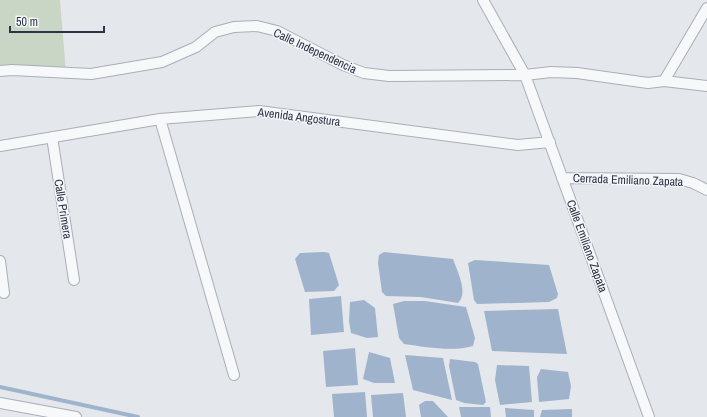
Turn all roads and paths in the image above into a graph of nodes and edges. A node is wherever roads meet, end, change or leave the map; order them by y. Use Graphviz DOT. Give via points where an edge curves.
graph roads {
  1 [pos="483,0"];
  2 [pos="707,8"];
  3 [pos="0,71"];
  4 [pos="525,75"];
  5 [pos="664,81"];
  6 [pos="707,86"];
  7 [pos="160,119"];
  8 [pos="52,137"];
  9 [pos="550,142"];
  10 [pos="0,146"];
  11 [pos="562,178"];
  12 [pos="707,190"];
  13 [pos="0,261"];
  14 [pos="74,280"];
  15 [pos="4,293"];
  16 [pos="234,375"];
  17 [pos="0,403"];
  18 [pos="76,417"];
  19 [pos="649,417"];
  1 -- 4 [label="street, Calle Emiliano Zapata"];
  2 -- 5 [label="street"];
  3 -- 4 [label="street, Calle Independencia" via="91,74 162,62 196,46 215,32 234,27 257,26 277,31 364,73 389,76"];
  4 -- 5 [label="street, Calle Independencia" via="577,73 648,83"];
  4 -- 9 [label="street, Calle Emiliano Zapata"];
  5 -- 6 [label="street, Calle Independencia"];
  7 -- 8 [label="street, Avenida Angostura"];
  7 -- 9 [label="street, Avenida Angostura" via="259,111 518,146"];
  7 -- 16 [label="street"];
  8 -- 10 [label="street, Avenida Angostura"];
  8 -- 14 [label="street, Calle Primera"];
  9 -- 11 [label="street, Calle Emiliano Zapata"];
  11 -- 12 [label="street, Cerrada Emiliano Zapata" via="679,179"];
  11 -- 19 [label="street, Calle Emiliano Zapata"];
  13 -- 15 [label="street"];
  17 -- 18 [label="street"];
}
